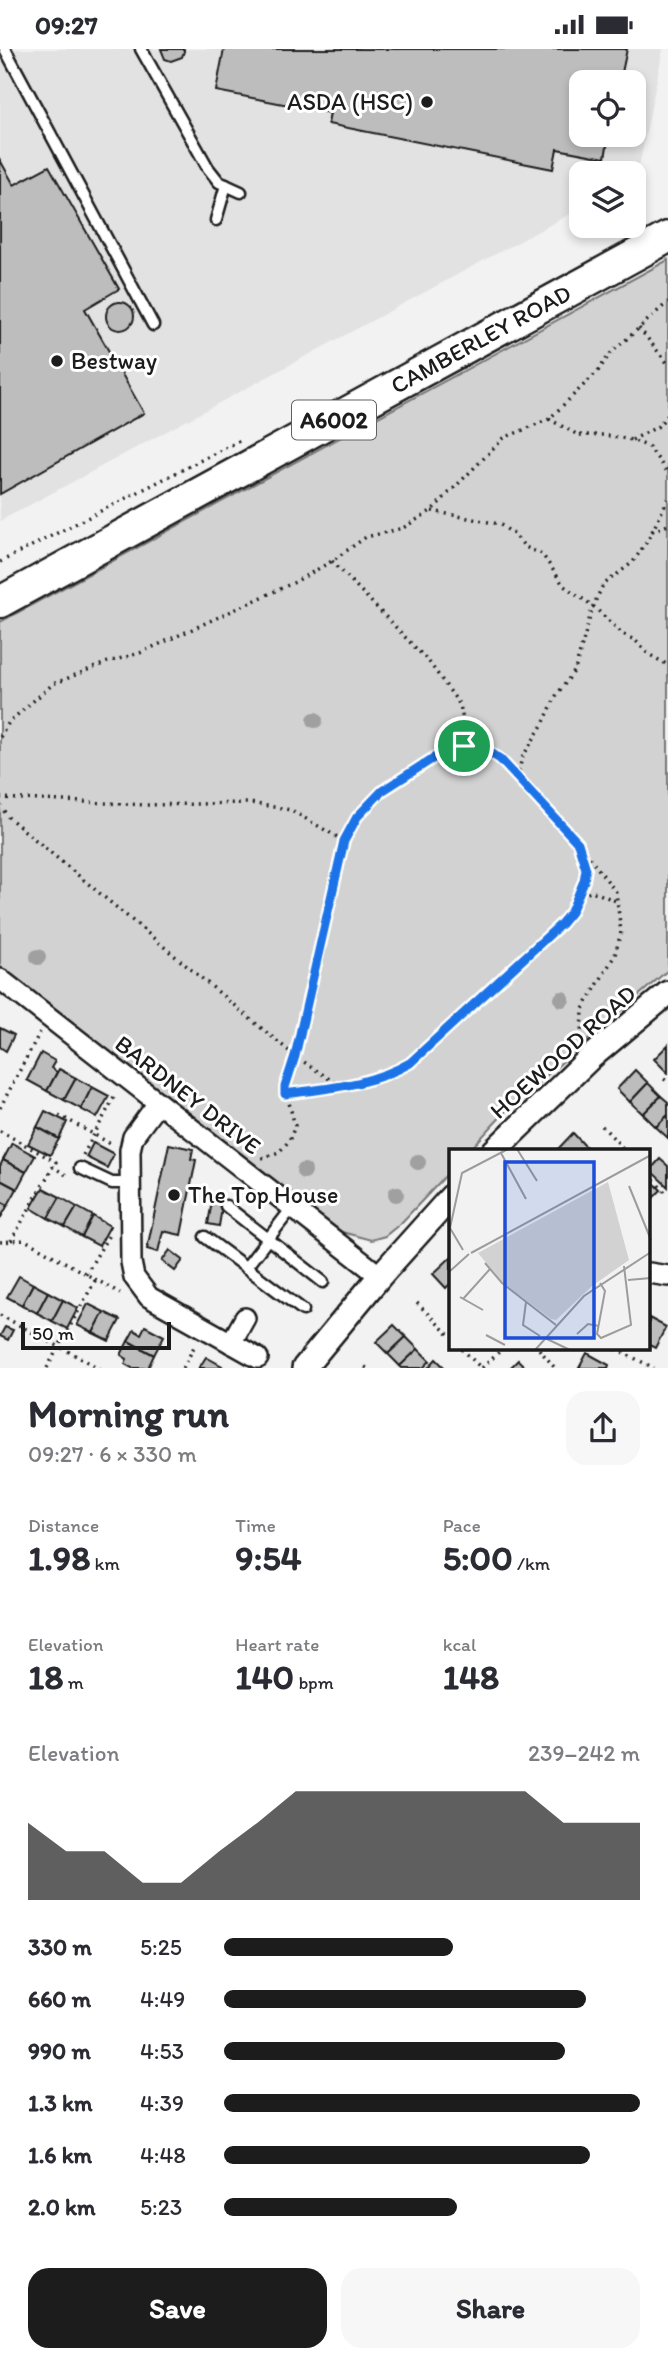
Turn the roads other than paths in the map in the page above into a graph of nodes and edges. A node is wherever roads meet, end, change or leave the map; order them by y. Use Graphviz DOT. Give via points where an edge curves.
graph roads {
  1 [pos="5,49"];
  2 [pos="141,49"];
  3 [pos="226,185"];
  4 [pos="241,192"];
  5 [pos="215,221"];
  6 [pos="668,237"];
  7 [pos="153,325"];
  8 [pos="0,602"];
  9 [pos="0,979"];
  10 [pos="668,993"];
  11 [pos="158,1103"];
  12 [pos="496,1149"];
  13 [pos="80,1168"];
  14 [pos="130,1182"];
  15 [pos="449,1199"];
  16 [pos="226,1206"];
  17 [pos="292,1208"];
  18 [pos="205,1237"];
  19 [pos="268,1238"];
  20 [pos="247,1266"];
  21 [pos="650,1273"];
  22 [pos="380,1276"];
  23 [pos="668,1276"];
  24 [pos="323,1282"];
  25 [pos="303,1310"];
  26 [pos="245,1318"];
  27 [pos="231,1343"];
  28 [pos="258,1358"];
  29 [pos="304,1368"];
  1 -- 7 [label="lane"];
  2 -- 3 [label="lane" via="208,168"];
  3 -- 4 [label="lane"];
  3 -- 5 [label="lane"];
  6 -- 8 [label="main road, CAMBERLEY ROAD / A6002"];
  9 -- 11 [label="street, BARDNEY DRIVE"];
  10 -- 12 [label="street, HOEWOOD ROAD" via="590,1058"];
  11 -- 14 [label="street" via="133,1137"];
  11 -- 17 [label="street, BARDNEY DRIVE"];
  13 -- 14 [label="lane" via="112,1182"];
  14 -- 27 [label="street" via="134,1277 149,1297"];
  15 -- 22 [label="street"];
  16 -- 19 [label="lane"];
  17 -- 19 [label="lane"];
  17 -- 22 [label="street, BARDNEY DRIVE"];
  18 -- 20 [label="lane"];
  19 -- 20 [label="lane"];
  19 -- 24 [label="lane"];
  20 -- 25 [label="lane"];
  21 -- 23 [label="street"];
  22 -- 29 [label="street"];
  26 -- 27 [label="street"];
  27 -- 28 [label="street"];
}
